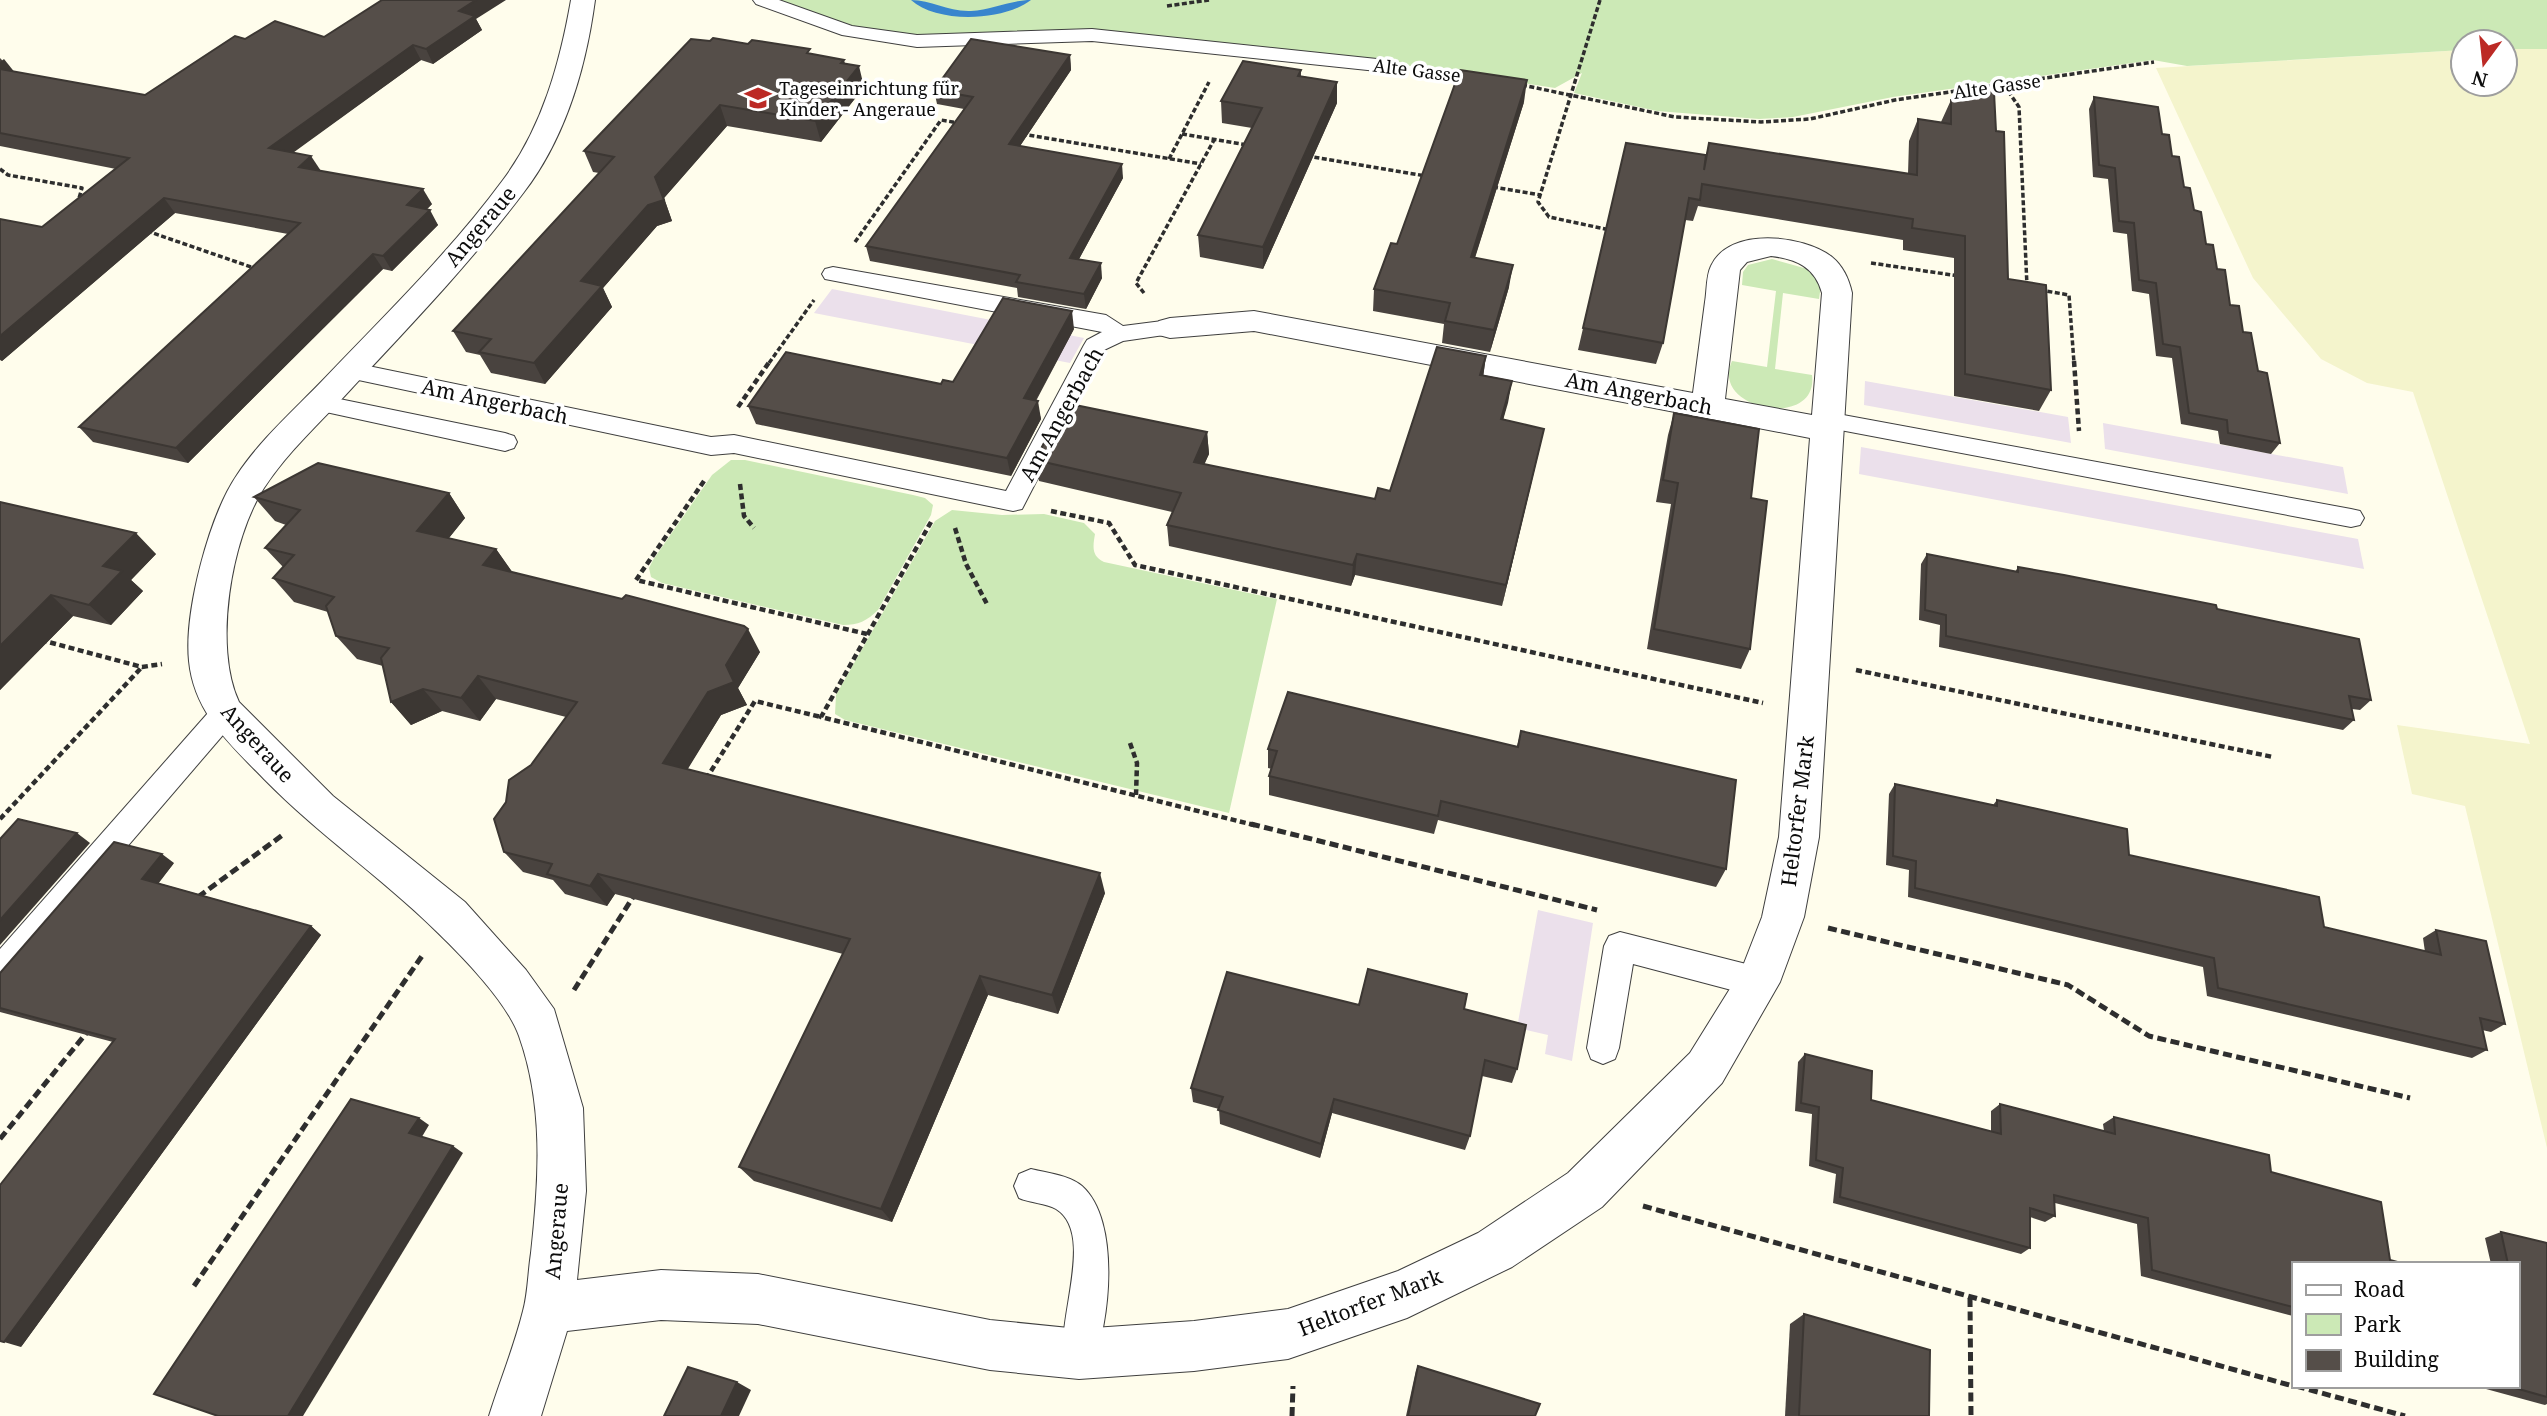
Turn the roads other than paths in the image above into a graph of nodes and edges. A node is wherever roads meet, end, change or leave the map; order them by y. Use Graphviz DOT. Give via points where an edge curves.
graph roads {
  1 [pos="583,0"];
  2 [pos="762,0"];
  3 [pos="1396,67"];
  4 [pos="833,274"];
  5 [pos="1170,328"];
  6 [pos="1118,334"];
  7 [pos="349,370"];
  8 [pos="320,402"];
  9 [pos="1707,406"];
  10 [pos="1827,424"];
  11 [pos="505,442"];
  12 [pos="2351,518"];
  13 [pos="225,713"];
  14 [pos="0,972"];
  15 [pos="1758,982"];
  16 [pos="1603,1048"];
  17 [pos="1031,1186"];
  18 [pos="550,1308"];
  19 [pos="1079,1354"];
  20 [pos="515,1416"];
  1 -- 7 [label="street, Angeraue" via="575,53 535,153 490,217"];
  2 -- 3 [label="lane, Alte Gasse" via="849,31 917,41 1092,35"];
  4 -- 6 [label="lane" via="1107,323"];
  5 -- 6 [label="lane, Am Angerbach"];
  5 -- 9 [label="street, Am Angerbach" via="1254,321"];
  6 -- 7 [label="lane, Am Angerbach" via="1095,345 1013,502"];
  7 -- 8 [label="street, Angeraue"];
  8 -- 11 [label="lane"];
  8 -- 13 [label="street, Angeraue" via="249,483 215,573 207,658"];
  9 -- 10 [label="street, Am Angerbach"];
  9 -- 10 [label="street, Heltorfer Mark" via="1725,267 1731,258 1756,248 1776,248 1802,253 1829,268 1836,282"];
  10 -- 12 [label="lane"];
  10 -- 15 [label="street, Heltorfer Mark" via="1799,837 1783,917"];
  13 -- 14 [label="lane"];
  13 -- 18 [label="street, Angeraue" via="319,808 450,916 510,984 538,1024 560,1108 562,1191"];
  15 -- 16 [label="lane" via="1620,946"];
  15 -- 19 [label="street, Heltorfer Mark" via="1706,1068 1585,1190 1496,1250 1418,1288 1288,1334"];
  17 -- 19 [label="lane" via="1069,1198 1088,1227 1092,1257"];
  18 -- 19 [label="street, Heltorfer Mark" via="662,1295 758,1299 990,1345"];
  18 -- 20 [label="street, Angeraue"];
}
